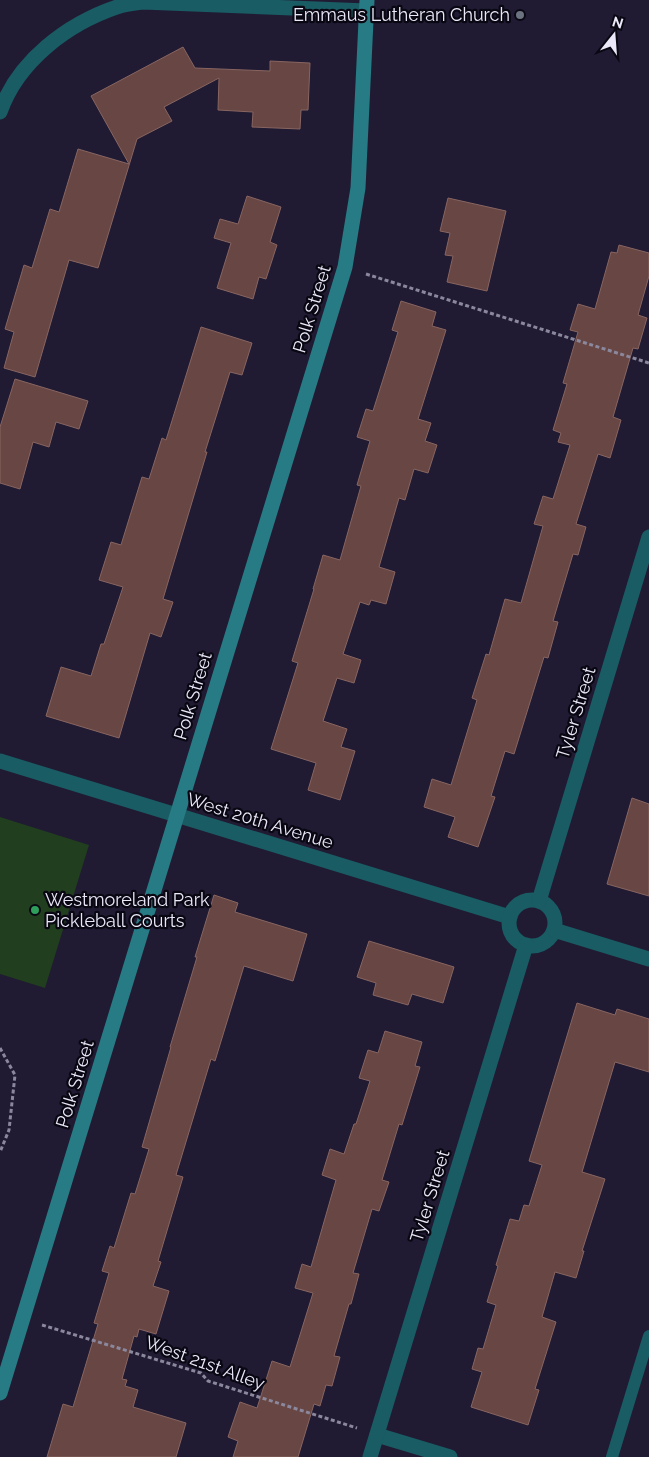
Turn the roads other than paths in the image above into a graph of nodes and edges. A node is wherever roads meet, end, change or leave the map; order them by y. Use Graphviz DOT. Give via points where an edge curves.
graph roads {
  1 [pos="143,1"];
  2 [pos="367,5"];
  3 [pos="0,112"];
  4 [pos="649,537"];
  5 [pos="0,762"];
  6 [pos="176,815"];
  7 [pos="539,901"];
  8 [pos="510,916"];
  9 [pos="554,930"];
  10 [pos="526,945"];
  11 [pos="649,959"];
  12 [pos="649,1336"];
  13 [pos="0,1394"];
  14 [pos="377,1435"];
  15 [pos="370,1457"];
  16 [pos="450,1457"];
  17 [pos="612,1457"];
  1 -- 2 [label="street"];
  1 -- 3 [label="street" via="97,15 43,49 13,84"];
  2 -- 6 [label="street, Polk Street" via="358,188 345,267"];
  4 -- 7 [label="street, Tyler Street"];
  5 -- 6 [label="street, West 20th Avenue"];
  6 -- 8 [label="street, West 20th Avenue"];
  6 -- 13 [label="street, Polk Street"];
  7 -- 8 [label="street" via="521,902"];
  7 -- 9 [label="street" via="552,911"];
  8 -- 10 [label="street" via="512,935"];
  9 -- 10 [label="street" via="543,944"];
  9 -- 11 [label="street"];
  10 -- 14 [label="street, Tyler Street"];
  12 -- 17 [label="lane"];
  14 -- 15 [label="street, Tyler Street"];
  14 -- 16 [label="street"];
}
